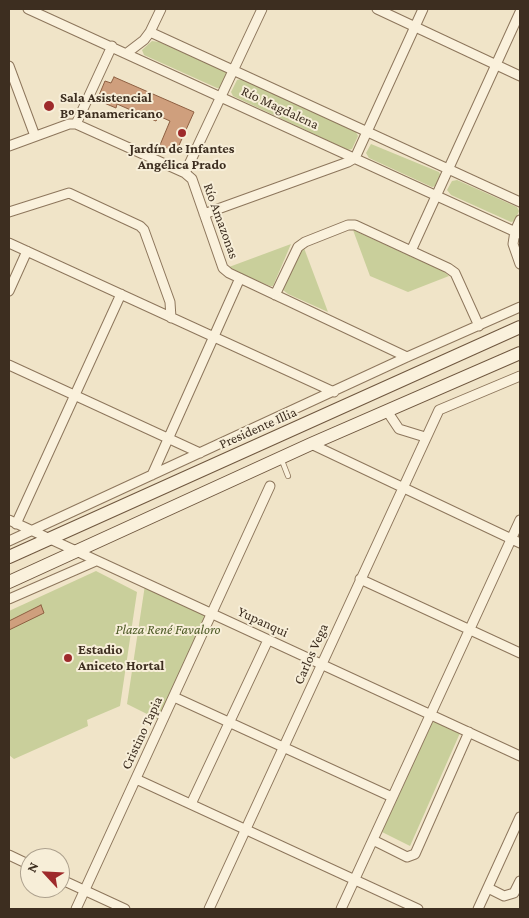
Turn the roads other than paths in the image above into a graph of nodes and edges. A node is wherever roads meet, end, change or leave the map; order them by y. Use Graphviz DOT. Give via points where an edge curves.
graph roads {
  1 [pos="28,9"];
  2 [pos="161,9"];
  3 [pos="262,9"];
  4 [pos="377,9"];
  5 [pos="423,9"];
  6 [pos="520,12"];
  7 [pos="415,26"];
  8 [pos="150,32"];
  9 [pos="112,46"];
  10 [pos="127,53"];
  11 [pos="497,65"];
  12 [pos="9,66"];
  13 [pos="234,70"];
  14 [pos="520,76"];
  15 [pos="222,96"];
  16 [pos="76,124"];
  17 [pos="368,131"];
  18 [pos="35,136"];
  19 [pos="9,146"];
  20 [pos="355,158"];
  21 [pos="449,169"];
  22 [pos="186,173"];
  23 [pos="438,195"];
  24 [pos="520,202"];
  25 [pos="9,212"];
  26 [pos="204,214"];
  27 [pos="520,220"];
  28 [pos="518,232"];
  29 [pos="9,243"];
  30 [pos="27,251"];
  31 [pos="411,251"];
  32 [pos="520,264"];
  33 [pos="240,278"];
  34 [pos="9,291"];
  35 [pos="121,294"];
  36 [pos="275,295"];
  37 [pos="520,307"];
  38 [pos="171,318"];
  39 [pos="478,326"];
  40 [pos="520,327"];
  41 [pos="214,337"];
  42 [pos="520,353"];
  43 [pos="407,357"];
  44 [pos="9,365"];
  45 [pos="520,376"];
  46 [pos="334,392"];
  47 [pos="75,395"];
  48 [pos="387,411"];
  49 [pos="425,437"];
  50 [pos="168,438"];
  51 [pos="311,444"];
  52 [pos="200,453"];
  53 [pos="280,458"];
  54 [pos="152,475"];
  55 [pos="288,476"];
  56 [pos="270,486"];
  57 [pos="402,488"];
  58 [pos="520,520"];
  59 [pos="12,522"];
  60 [pos="31,530"];
  61 [pos="50,538"];
  62 [pos="511,539"];
  63 [pos="9,541"];
  64 [pos="520,543"];
  65 [pos="76,552"];
  66 [pos="9,557"];
  67 [pos="96,561"];
  68 [pos="360,579"];
  69 [pos="9,582"];
  70 [pos="9,599"];
  71 [pos="212,614"];
  72 [pos="470,630"];
  73 [pos="268,640"];
  74 [pos="520,653"];
  75 [pos="321,664"];
  76 [pos="174,697"];
  77 [pos="430,715"];
  78 [pos="229,722"];
  79 [pos="469,732"];
  80 [pos="283,747"];
  81 [pos="520,756"];
  82 [pos="136,779"];
  83 [pos="392,797"];
  84 [pos="190,804"];
  85 [pos="520,817"];
  86 [pos="245,829"];
  87 [pos="373,840"];
  88 [pos="354,880"];
  89 [pos="520,880"];
  90 [pos="70,883"];
  91 [pos="488,888"];
  92 [pos="85,890"];
  93 [pos="76,909"];
  94 [pos="125,909"];
  95 [pos="209,909"];
  96 [pos="341,909"];
  97 [pos="418,909"];
  98 [pos="478,909"];
  1 -- 9 [label="street, Río Magdalena"];
  2 -- 8 [label="street"];
  3 -- 13 [label="street"];
  4 -- 7 [label="street"];
  5 -- 7 [label="street"];
  6 -- 11 [label="street"];
  7 -- 11 [label="street"];
  7 -- 17 [label="street"];
  8 -- 10 [label="street"];
  8 -- 13 [label="street, Río Magdalena"];
  9 -- 10 [label="street, Río Magdalena"];
  9 -- 16 [label="street"];
  10 -- 15 [label="street, Río Magdalena"];
  11 -- 14 [label="street"];
  11 -- 21 [label="street"];
  12 -- 18 [label="street"];
  13 -- 15 [label="street"];
  13 -- 17 [label="street, Río Magdalena"];
  15 -- 20 [label="street, Río Magdalena"];
  15 -- 22 [label="street"];
  16 -- 18 [label="street"];
  16 -- 22 [label="street, Río Amazonas"];
  17 -- 20 [label="street"];
  17 -- 21 [label="street, Río Magdalena"];
  18 -- 19 [label="street"];
  20 -- 23 [label="street, Río Magdalena"];
  20 -- 26 [label="street"];
  21 -- 23 [label="street"];
  21 -- 24 [label="street, Río Magdalena"];
  22 -- 26 [label="street, Río Amazonas" via="192,179"];
  23 -- 28 [label="street, Río Magdalena"];
  23 -- 31 [label="street"];
  25 -- 38 [label="street" via="69,193 140,226 170,302"];
  26 -- 33 [label="street, Río Amazonas" via="223,268"];
  27 -- 28 [label="street"];
  28 -- 32 [label="street" via="513,244"];
  29 -- 30 [label="street"];
  30 -- 34 [label="street"];
  30 -- 35 [label="street"];
  31 -- 36 [label="street" via="355,225 348,225 298,246"];
  31 -- 39 [label="street" via="455,273"];
  33 -- 36 [label="street, Río Amazonas"];
  33 -- 41 [label="street"];
  35 -- 38 [label="street"];
  35 -- 47 [label="street"];
  36 -- 43 [label="street, Río Amazonas"];
  37 -- 39 [label="street"];
  38 -- 41 [label="street"];
  39 -- 43 [label="street"];
  40 -- 61 [label="main road, Presidente Illia"];
  41 -- 46 [label="street"];
  41 -- 50 [label="street"];
  42 -- 48 [label="main road"];
  43 -- 46 [label="street"];
  44 -- 47 [label="street"];
  45 -- 49 [label="street, Carlos Vega" via="439,410"];
  46 -- 52 [label="street"];
  47 -- 50 [label="street"];
  47 -- 59 [label="street"];
  48 -- 49 [label="street" via="399,429"];
  48 -- 51 [label="main road"];
  49 -- 57 [label="street, Carlos Vega"];
  50 -- 52 [label="street"];
  50 -- 54 [label="street"];
  51 -- 53 [label="main road"];
  51 -- 57 [label="street"];
  52 -- 54 [label="street"];
  53 -- 55 [label="lane"];
  53 -- 65 [label="main road"];
  54 -- 60 [label="street"];
  56 -- 71 [label="street, Cristino Tapia"];
  57 -- 62 [label="street"];
  57 -- 68 [label="street, Carlos Vega"];
  58 -- 62 [label="street"];
  59 -- 60 [label="street, Yupanqui"];
  60 -- 61 [label="street, Yupanqui"];
  60 -- 63 [label="street"];
  61 -- 65 [label="street, Yupanqui"];
  61 -- 66 [label="main road, Presidente Illia"];
  62 -- 64 [label="street"];
  62 -- 72 [label="street"];
  65 -- 67 [label="street, Yupanqui"];
  65 -- 69 [label="main road"];
  67 -- 70 [label="street"];
  67 -- 71 [label="street, Yupanqui"];
  68 -- 72 [label="street"];
  68 -- 75 [label="street, Carlos Vega"];
  71 -- 73 [label="street, Yupanqui"];
  71 -- 76 [label="street, Cristino Tapia"];
  72 -- 74 [label="street"];
  72 -- 77 [label="street"];
  73 -- 75 [label="street, Yupanqui"];
  73 -- 78 [label="street"];
  75 -- 77 [label="street, Yupanqui"];
  75 -- 80 [label="street, Carlos Vega"];
  76 -- 78 [label="street"];
  76 -- 82 [label="street, Cristino Tapia"];
  77 -- 79 [label="street, Yupanqui"];
  77 -- 83 [label="street"];
  78 -- 80 [label="street"];
  78 -- 84 [label="street"];
  79 -- 81 [label="street, Yupanqui"];
  79 -- 87 [label="street" via="416,854 407,856"];
  80 -- 83 [label="street"];
  80 -- 86 [label="street, Carlos Vega"];
  82 -- 84 [label="street"];
  82 -- 92 [label="street, Cristino Tapia"];
  83 -- 87 [label="street"];
  84 -- 86 [label="street"];
  85 -- 91 [label="street"];
  86 -- 88 [label="street"];
  86 -- 95 [label="street, Carlos Vega"];
  87 -- 88 [label="street"];
  88 -- 96 [label="street"];
  88 -- 97 [label="street"];
  89 -- 91 [label="street" via="514,894 504,896"];
  90 -- 92 [label="street"];
  91 -- 98 [label="street"];
  92 -- 93 [label="street, Cristino Tapia"];
  92 -- 94 [label="street"];
}
